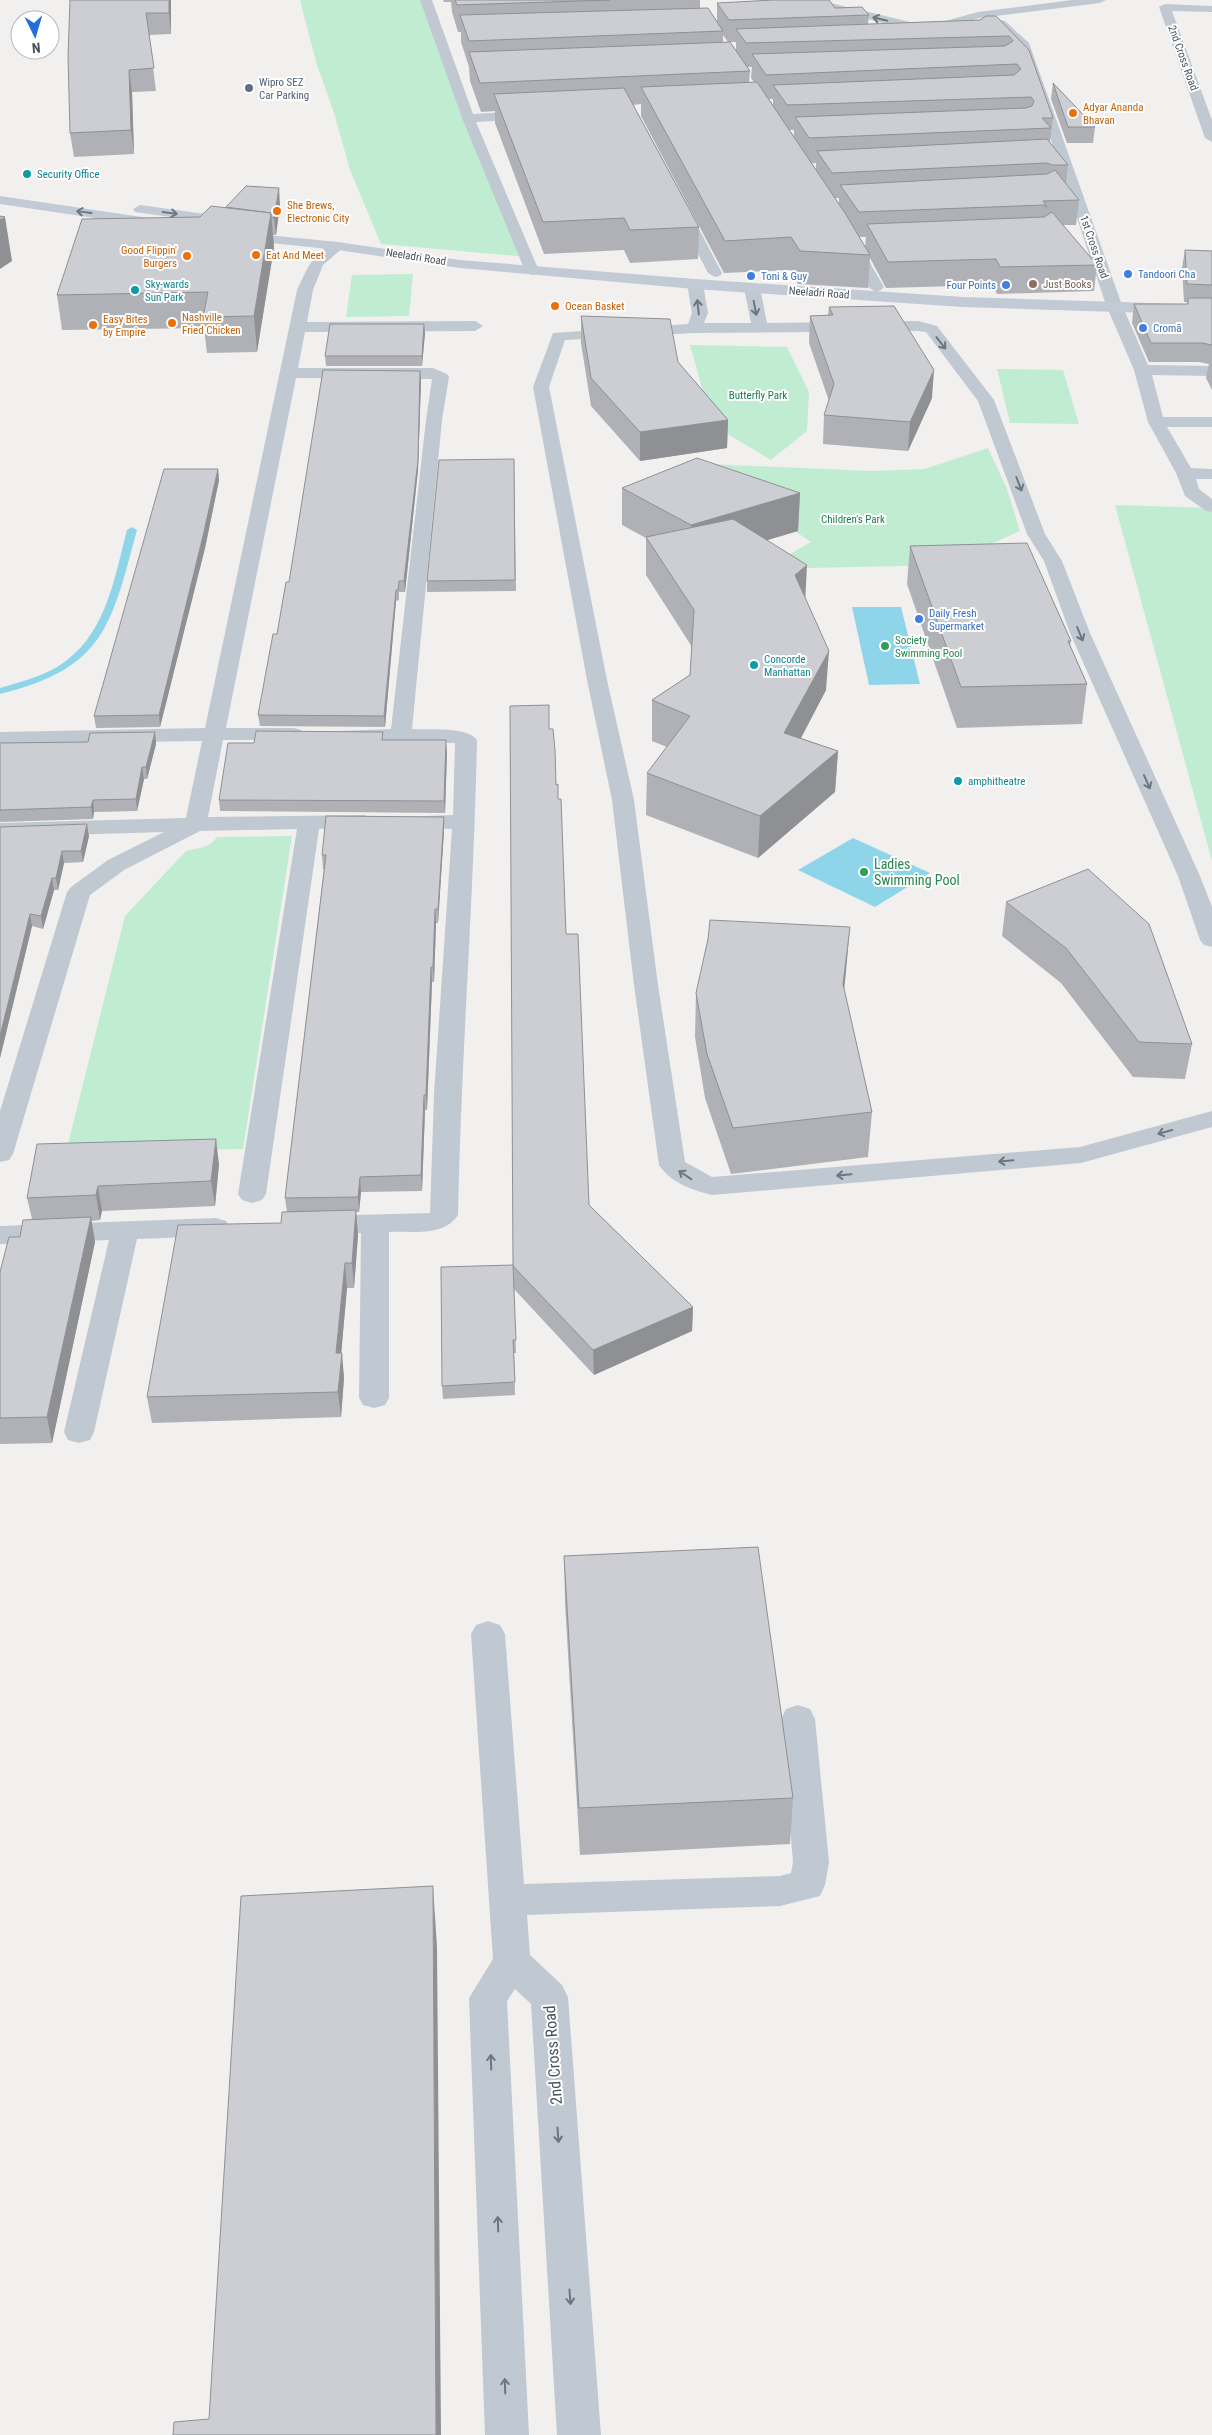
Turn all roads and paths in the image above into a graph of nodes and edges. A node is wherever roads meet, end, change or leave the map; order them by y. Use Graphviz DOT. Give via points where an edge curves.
graph roads {
  1 [pos="804,0"];
  2 [pos="1100,0"];
  3 [pos="974,3"];
  4 [pos="431,5"];
  5 [pos="1212,9"];
  6 [pos="1002,18"];
  7 [pos="939,38"];
  8 [pos="909,40"];
  9 [pos="544,114"];
  10 [pos="468,118"];
  11 [pos="1212,138"];
  12 [pos="0,189"];
  13 [pos="675,196"];
  14 [pos="0,200"];
  15 [pos="148,210"];
  16 [pos="133,219"];
  17 [pos="842,228"];
  18 [pos="872,243"];
  19 [pos="852,244"];
  20 [pos="338,246"];
  21 [pos="532,271"];
  22 [pos="715,273"];
  23 [pos="695,284"];
  24 [pos="876,287"];
  25 [pos="752,288"];
  26 [pos="1114,305"];
  27 [pos="1212,310"];
  28 [pos="474,326"];
  29 [pos="297,327"];
  30 [pos="694,328"];
  31 [pos="760,328"];
  32 [pos="1142,370"];
  33 [pos="1212,371"];
  34 [pos="289,373"];
  35 [pos="1156,422"];
  36 [pos="1212,422"];
  37 [pos="1185,473"];
  38 [pos="1212,474"];
  39 [pos="1212,506"];
  40 [pos="214,734"];
  41 [pos="313,734"];
  42 [pos="332,735"];
  43 [pos="401,735"];
  44 [pos="0,738"];
  45 [pos="308,822"];
  46 [pos="464,822"];
  47 [pos="196,824"];
  48 [pos="0,830"];
  49 [pos="1212,940"];
  50 [pos="1212,1119"];
  51 [pos="0,1154"];
  52 [pos="252,1194"];
  53 [pos="375,1224"];
  54 [pos="299,1225"];
  55 [pos="241,1226"];
  56 [pos="124,1231"];
  57 [pos="0,1235"];
  58 [pos="374,1398"];
  59 [pos="79,1432"];
  60 [pos="488,1634"];
  61 [pos="798,1718"];
  62 [pos="506,1900"];
  63 [pos="512,1962"];
  64 [pos="507,2435"];
  65 [pos="580,2435"];
  6 -- 1 [label="street, one-way" via="978,15 927,30"];
  2 -- 6 [label="street"];
  3 -- 6 [label="street"];
  4 -- 10 [label="street" via="457,75"];
  5 -- 11 [label="street, 2nd Cross Road" via="1165,7"];
  6 -- 26 [label="street, 1st Cross Road" via="1023,43"];
  7 -- 8 [label="street"];
  9 -- 10 [label="street"];
  10 -- 21 [label="street"];
  12 -- 15 [label="main road, Neeladri Road"];
  13 -- 22 [label="street"];
  16 -- 14 [label="main road, Neeladri Road, one-way"];
  15 -- 16 [label="main road"];
  15 -- 20 [label="main road, Neeladri Road, one-way" via="320,236"];
  16 -- 20 [label="main road, Neeladri Road" via="224,235"];
  17 -- 19 [label="street"];
  18 -- 19 [label="street"];
  19 -- 24 [label="street"];
  20 -- 21 [label="main road, Neeladri Road"];
  20 -- 29 [label="street" via="317,263 305,290"];
  21 -- 23 [label="main road, Neeladri Road"];
  23 -- 25 [label="main road, Neeladri Road"];
  30 -- 23 [label="street, one-way" via="700,313"];
  25 -- 26 [label="main road, Neeladri Road" via="963,302"];
  25 -- 31 [label="street, one-way"];
  26 -- 27 [label="main road, Neeladri Road"];
  26 -- 32 [label="street, 1st Cross Road"];
  28 -- 29 [label="street"];
  29 -- 34 [label="street"];
  30 -- 31 [label="street"];
  50 -- 30 [label="street, one-way" via="1081,1155 712,1186 699,1184 672,1165 623,800 541,387 559,336"];
  31 -- 49 [label="street, one-way" via="928,328 986,400 1036,534 1053,561 1080,633 1189,876"];
  32 -- 33 [label="street"];
  32 -- 35 [label="street, 1st Cross Road"];
  34 -- 40 [label="street"];
  34 -- 43 [label="street" via="432,373 441,377"];
  35 -- 36 [label="street"];
  35 -- 37 [label="street, 1st Cross Road"];
  37 -- 38 [label="street"];
  37 -- 39 [label="street, 1st Cross Road" via="1191,492"];
  40 -- 41 [label="street"];
  40 -- 44 [label="street"];
  40 -- 47 [label="street"];
  42 -- 43 [label="street"];
  43 -- 46 [label="street" via="466,740"];
  45 -- 46 [label="street"];
  45 -- 47 [label="street"];
  45 -- 52 [label="street"];
  46 -- 53 [label="street" via="444,1215 433,1222"];
  47 -- 48 [label="street"];
  47 -- 51 [label="street" via="116,865 79,892"];
  53 -- 54 [label="street"];
  53 -- 58 [label="street"];
  55 -- 56 [label="street"];
  56 -- 57 [label="street"];
  56 -- 59 [label="street"];
  60 -- 62 [label="street"];
  61 -- 62 [label="street" via="811,1862 807,1885 780,1891"];
  62 -- 63 [label="street"];
  64 -- 63 [label="street, one-way" via="488,1998"];
  63 -- 65 [label="street, 2nd Cross Road, one-way" via="548,1997"];
}
